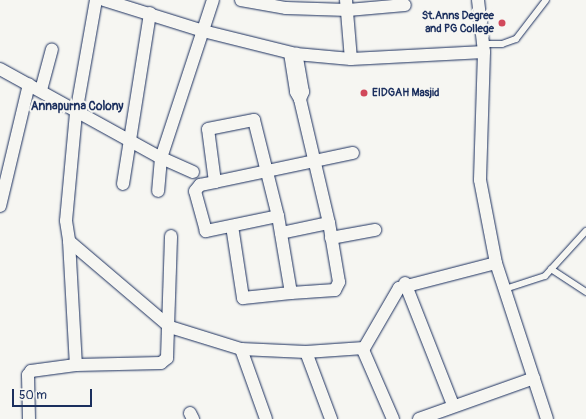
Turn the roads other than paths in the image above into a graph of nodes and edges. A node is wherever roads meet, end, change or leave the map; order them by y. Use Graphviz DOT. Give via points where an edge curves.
graph roads {
  1 [pos="96,0"];
  2 [pos="104,0"];
  3 [pos="213,0"];
  4 [pos="241,0"];
  5 [pos="478,0"];
  6 [pos="546,0"];
  7 [pos="347,5"];
  8 [pos="405,5"];
  9 [pos="150,13"];
  10 [pos="203,31"];
  11 [pos="484,48"];
  12 [pos="52,49"];
  13 [pos="293,54"];
  14 [pos="351,59"];
  15 [pos="0,69"];
  16 [pos="29,84"];
  17 [pos="41,90"];
  18 [pos="76,113"];
  19 [pos="131,143"];
  20 [pos="353,153"];
  21 [pos="161,158"];
  22 [pos="314,160"];
  23 [pos="268,171"];
  24 [pos="193,172"];
  25 [pos="215,182"];
  26 [pos="123,184"];
  27 [pos="158,191"];
  28 [pos="0,206"];
  29 [pos="278,216"];
  30 [pos="329,223"];
  31 [pos="232,226"];
  32 [pos="375,230"];
  33 [pos="586,231"];
  34 [pos="280,233"];
  35 [pos="171,236"];
  36 [pos="331,238"];
  37 [pos="69,240"];
  38 [pos="496,263"];
  39 [pos="551,269"];
  40 [pos="405,283"];
  41 [pos="505,289"];
  42 [pos="291,292"];
  43 [pos="586,292"];
  44 [pos="170,327"];
  45 [pos="364,348"];
  46 [pos="240,349"];
  47 [pos="306,352"];
  48 [pos="76,365"];
  49 [pos="534,378"];
  50 [pos="453,405"];
  51 [pos="29,419"];
  52 [pos="266,419"];
  53 [pos="331,419"];
  54 [pos="393,419"];
  55 [pos="419,419"];
  56 [pos="547,419"];
  1 -- 18 [label="street"];
  2 -- 9 [label="street"];
  3 -- 10 [label="street"];
  4 -- 7 [label="street" via="286,8"];
  5 -- 11 [label="street"];
  6 -- 11 [label="lane" via="516,39"];
  7 -- 8 [label="street"];
  7 -- 14 [label="street"];
  9 -- 10 [label="street"];
  9 -- 19 [label="street"];
  10 -- 13 [label="street"];
  10 -- 21 [label="street"];
  11 -- 14 [label="street"];
  11 -- 38 [label="street" via="480,180"];
  12 -- 17 [label="street"];
  13 -- 14 [label="street"];
  13 -- 22 [label="street" via="303,92 300,99"];
  15 -- 16 [label="street"];
  16 -- 17 [label="street"];
  16 -- 28 [label="street"];
  17 -- 18 [label="street"];
  18 -- 19 [label="street"];
  18 -- 37 [label="street" via="66,221"];
  19 -- 21 [label="street"];
  19 -- 26 [label="street"];
  20 -- 22 [label="street"];
  21 -- 24 [label="street"];
  21 -- 27 [label="street"];
  22 -- 23 [label="street"];
  22 -- 30 [label="street"];
  23 -- 25 [label="street"];
  23 -- 25 [label="street" via="256,124 250,118 208,129"];
  23 -- 29 [label="street"];
  25 -- 31 [label="street" via="196,187 202,225 210,233"];
  29 -- 31 [label="street"];
  29 -- 34 [label="street"];
  30 -- 34 [label="street"];
  30 -- 36 [label="street"];
  31 -- 42 [label="street" via="243,298"];
  32 -- 36 [label="street"];
  33 -- 39 [label="lane"];
  34 -- 42 [label="street"];
  35 -- 44 [label="street"];
  36 -- 42 [label="street" via="339,287"];
  37 -- 44 [label="street"];
  37 -- 48 [label="street"];
  38 -- 40 [label="street"];
  38 -- 41 [label="street"];
  39 -- 41 [label="lane" via="545,276"];
  39 -- 43 [label="lane"];
  40 -- 45 [label="street"];
  40 -- 50 [label="street"];
  41 -- 49 [label="street"];
  44 -- 46 [label="street"];
  44 -- 48 [label="street" via="165,361"];
  45 -- 47 [label="street"];
  45 -- 54 [label="street" via="364,354"];
  46 -- 47 [label="street"];
  46 -- 52 [label="street"];
  47 -- 53 [label="street"];
  48 -- 51 [label="street" via="39,369 28,375"];
  49 -- 50 [label="street"];
  49 -- 56 [label="street"];
  50 -- 55 [label="street"];
}
